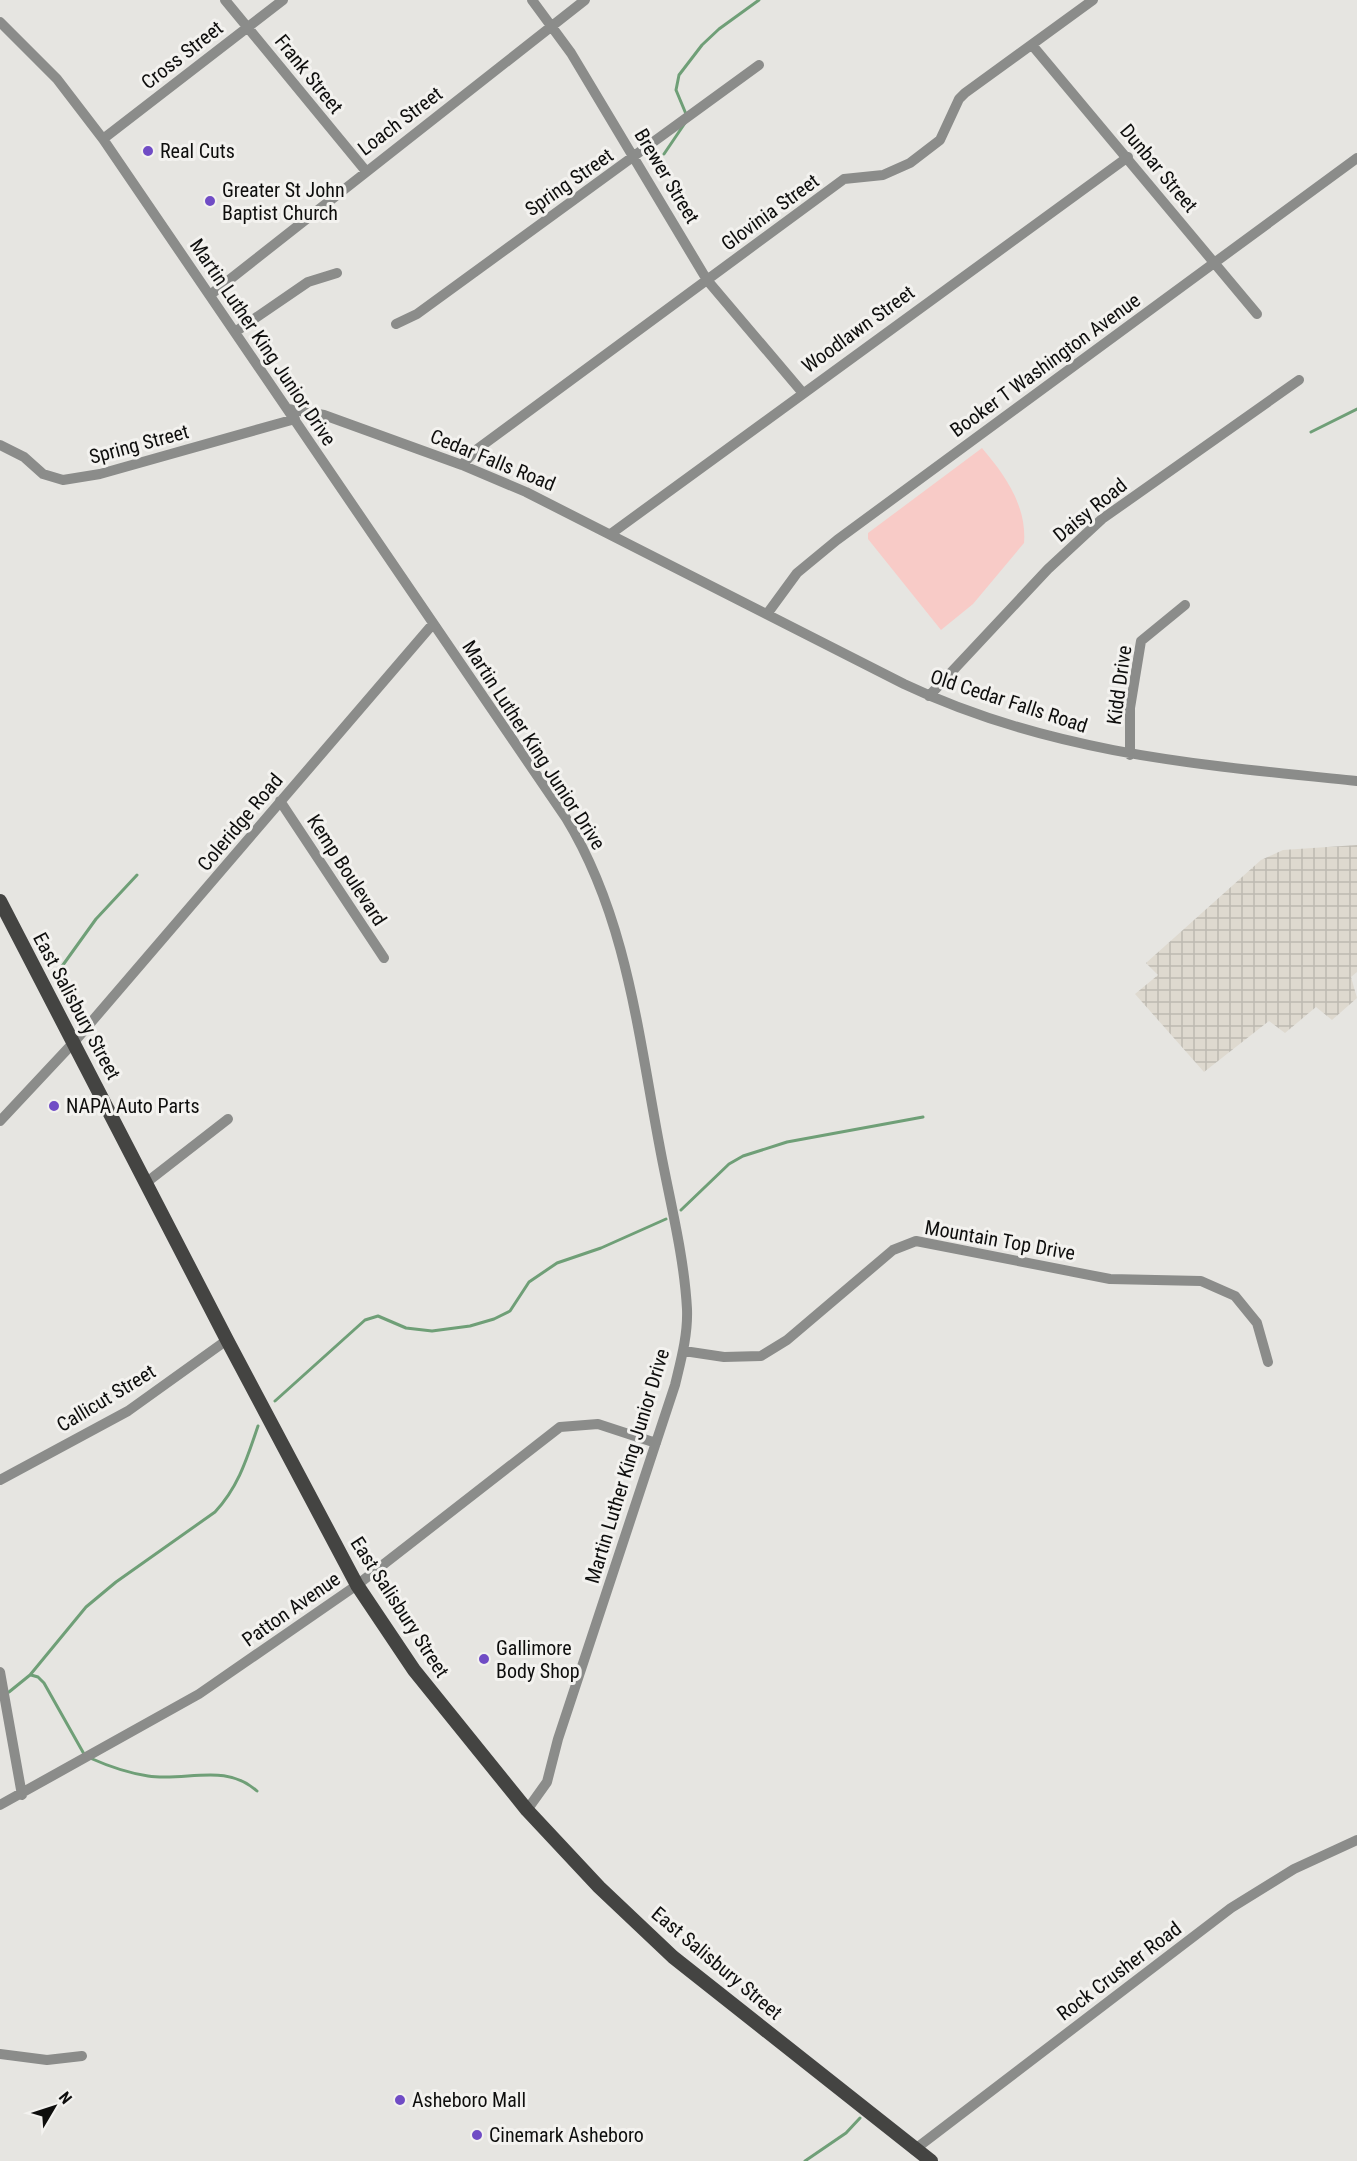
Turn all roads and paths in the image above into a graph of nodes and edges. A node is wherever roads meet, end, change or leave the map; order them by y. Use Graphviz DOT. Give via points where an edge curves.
graph roads {
  1 [pos="225,0"];
  2 [pos="283,0"];
  3 [pos="532,0"];
  4 [pos="585,0"];
  5 [pos="1093,0"];
  6 [pos="0,22"];
  7 [pos="552,25"];
  8 [pos="248,27"];
  9 [pos="1032,45"];
  10 [pos="759,65"];
  11 [pos="103,139"];
  12 [pos="1128,157"];
  13 [pos="634,158"];
  14 [pos="1357,158"];
  15 [pos="365,170"];
  16 [pos="1215,263"];
  17 [pos="337,273"];
  18 [pos="707,280"];
  19 [pos="210,294"];
  20 [pos="1257,314"];
  21 [pos="396,324"];
  22 [pos="236,332"];
  23 [pos="1299,380"];
  24 [pos="802,392"];
  25 [pos="288,409"];
  26 [pos="295,420"];
  27 [pos="0,446"];
  28 [pos="462,465"];
  29 [pos="612,533"];
  30 [pos="677,567"];
  31 [pos="1185,605"];
  32 [pos="767,614"];
  33 [pos="432,625"];
  34 [pos="929,696"];
  35 [pos="1130,755"];
  36 [pos="1357,780"];
  37 [pos="280,801"];
  38 [pos="0,901"];
  39 [pos="384,958"];
  40 [pos="75,1041"];
  41 [pos="228,1119"];
  42 [pos="0,1121"];
  43 [pos="147,1182"];
  44 [pos="227,1340"];
  45 [pos="684,1351"];
  46 [pos="1268,1362"];
  47 [pos="656,1443"];
  48 [pos="0,1480"];
  49 [pos="357,1585"];
  50 [pos="0,1672"];
  51 [pos="22,1795"];
  52 [pos="0,1805"];
  53 [pos="527,1810"];
  54 [pos="1357,1840"];
  55 [pos="0,2054"];
  56 [pos="82,2056"];
  57 [pos="914,2150"];
  58 [pos="931,2161"];
  1 -- 8 [label="street, Frank Street"];
  2 -- 8 [label="street, Cross Street"];
  3 -- 7 [label="street, Brewer Street"];
  4 -- 7 [label="street, Loach Street"];
  5 -- 9 [label="street, Glovinia Street"];
  6 -- 11 [label="street, Martin Luther King Junior Drive" via="57,79"];
  7 -- 13 [label="street, Brewer Street"];
  7 -- 15 [label="street, Loach Street"];
  8 -- 11 [label="street, Cross Street"];
  8 -- 15 [label="street, Frank Street"];
  9 -- 12 [label="street, Dunbar Street"];
  9 -- 18 [label="street, Glovinia Street" via="964,93 940,140 910,164 883,175 844,179"];
  10 -- 13 [label="street, Spring Street"];
  11 -- 19 [label="street, Martin Luther King Junior Drive"];
  12 -- 16 [label="street, Dunbar Street"];
  12 -- 24 [label="street, Woodlawn Street"];
  13 -- 18 [label="street, Brewer Street"];
  13 -- 21 [label="street, Spring Street" via="417,314"];
  14 -- 16 [label="street, Booker T Washington Avenue"];
  15 -- 19 [label="street, Loach Street"];
  16 -- 20 [label="street, Dunbar Street"];
  16 -- 32 [label="street, Booker T Washington Avenue" via="837,540 796,573"];
  17 -- 22 [label="street" via="308,282"];
  18 -- 24 [label="street, Brewer Street"];
  18 -- 28 [label="street, Glovinia Street" via="476,450"];
  19 -- 22 [label="street, Martin Luther King Junior Drive"];
  22 -- 25 [label="street, Martin Luther King Junior Drive"];
  23 -- 34 [label="street, Daisy Road" via="1102,519 1048,569"];
  24 -- 29 [label="street, Woodlawn Street"];
  25 -- 26 [label="street, Martin Luther King Junior Drive"];
  25 -- 28 [label="street, Cedar Falls Road" via="324,415"];
  26 -- 27 [label="street, Spring Street" via="100,474 63,480 50,477 16,452"];
  26 -- 33 [label="street, Martin Luther King Junior Drive"];
  28 -- 29 [label="street, Cedar Falls Road"];
  29 -- 30 [label="street, Cedar Falls Road"];
  30 -- 32 [label="street, Old Cedar Falls Road"];
  31 -- 35 [label="street, Kidd Drive" via="1141,641 1130,708"];
  32 -- 34 [label="street, Old Cedar Falls Road"];
  33 -- 37 [label="street, Coleridge Road"];
  33 -- 45 [label="street, Martin Luther King Junior Drive" via="572,828 610,910 634,1011 680,1257 687,1311"];
  34 -- 35 [label="street, Old Cedar Falls Road" via="1042,734"];
  35 -- 36 [label="street, Old Cedar Falls Road"];
  37 -- 39 [label="street, Kemp Boulevard"];
  37 -- 40 [label="street, Coleridge Road"];
  38 -- 40 [label="main road, East Salisbury Street"];
  40 -- 42 [label="street, Coleridge Road"];
  40 -- 43 [label="main road, East Salisbury Street"];
  41 -- 43 [label="street"];
  43 -- 44 [label="main road, East Salisbury Street"];
  44 -- 48 [label="street, Callicut Street" via="128,1411"];
  44 -- 49 [label="main road, East Salisbury Street"];
  45 -- 46 [label="street, Mountain Top Drive" via="724,1357 761,1356 787,1340 893,1250 916,1241 1110,1279 1201,1281 1235,1296 1257,1323"];
  45 -- 47 [label="street, Martin Luther King Junior Drive"];
  47 -- 49 [label="street, Patton Avenue" via="598,1424 560,1427"];
  47 -- 53 [label="street, Martin Luther King Junior Drive" via="549,1776"];
  49 -- 51 [label="street, Patton Avenue" via="199,1694"];
  49 -- 53 [label="main road, East Salisbury Street" via="414,1670"];
  50 -- 51 [label="street"];
  51 -- 52 [label="street, Patton Avenue"];
  53 -- 57 [label="main road, East Salisbury Street" via="599,1887 673,1957"];
  54 -- 57 [label="street, Rock Crusher Road" via="1294,1869 1232,1908"];
  55 -- 56 [label="street" via="47,2060"];
  57 -- 58 [label="main road, East Salisbury Street"];
}
